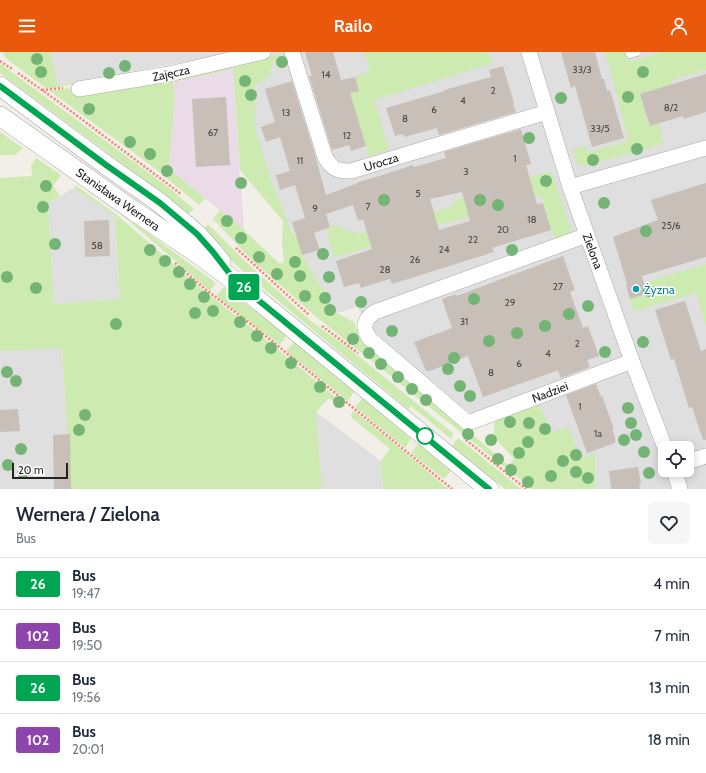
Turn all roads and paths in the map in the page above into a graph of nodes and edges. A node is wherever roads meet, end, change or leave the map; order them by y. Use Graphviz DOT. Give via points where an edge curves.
graph roads {
  1 [pos="263,52"];
  2 [pos="292,52"];
  3 [pos="529,52"];
  4 [pos="0,61"];
  5 [pos="0,86"];
  6 [pos="78,89"];
  7 [pos="42,90"];
  8 [pos="547,112"];
  9 [pos="0,116"];
  10 [pos="706,148"];
  11 [pos="570,187"];
  12 [pos="182,195"];
  13 [pos="587,235"];
  14 [pos="235,247"];
  15 [pos="174,263"];
  16 [pos="236,282"];
  17 [pos="313,318"];
  18 [pos="318,322"];
  19 [pos="360,354"];
  20 [pos="632,362"];
  21 [pos="464,438"];
  22 [pos="663,441"];
  23 [pos="706,456"];
  24 [pos="694,460"];
  25 [pos="676,477"];
  26 [pos="452,489"];
  27 [pos="489,489"];
  28 [pos="526,489"];
  29 [pos="680,489"];
  1 -- 6 [label="street, Zajęcza" via="169,74"];
  2 -- 8 [label="street, Urocza" via="325,157 335,169 342,171 352,171"];
  3 -- 8 [label="street, Zielona"];
  4 -- 7 [label="path"];
  5 -- 16 [label="street, Stanisława Wernera" via="160,203 197,234"];
  6 -- 7 [label="path"];
  7 -- 12 [label="path"];
  8 -- 11 [label="street, Zielona"];
  9 -- 16 [label="street, Stanisława Wernera"];
  10 -- 11 [label="street"];
  11 -- 13 [label="street, Zielona"];
  13 -- 20 [label="street, Zielona"];
  13 -- 20 [label="street, Nadziei" via="374,312 365,321 366,333 468,424"];
  14 -- 17 [label="path"];
  15 -- 26 [label="path"];
  16 -- 27 [label="street, Stanisława Wernera"];
  18 -- 19 [label="path"];
  20 -- 22 [label="street, Zielona"];
  21 -- 28 [label="path"];
  23 -- 24 [label="street"];
  25 -- 29 [label="street"];
}
